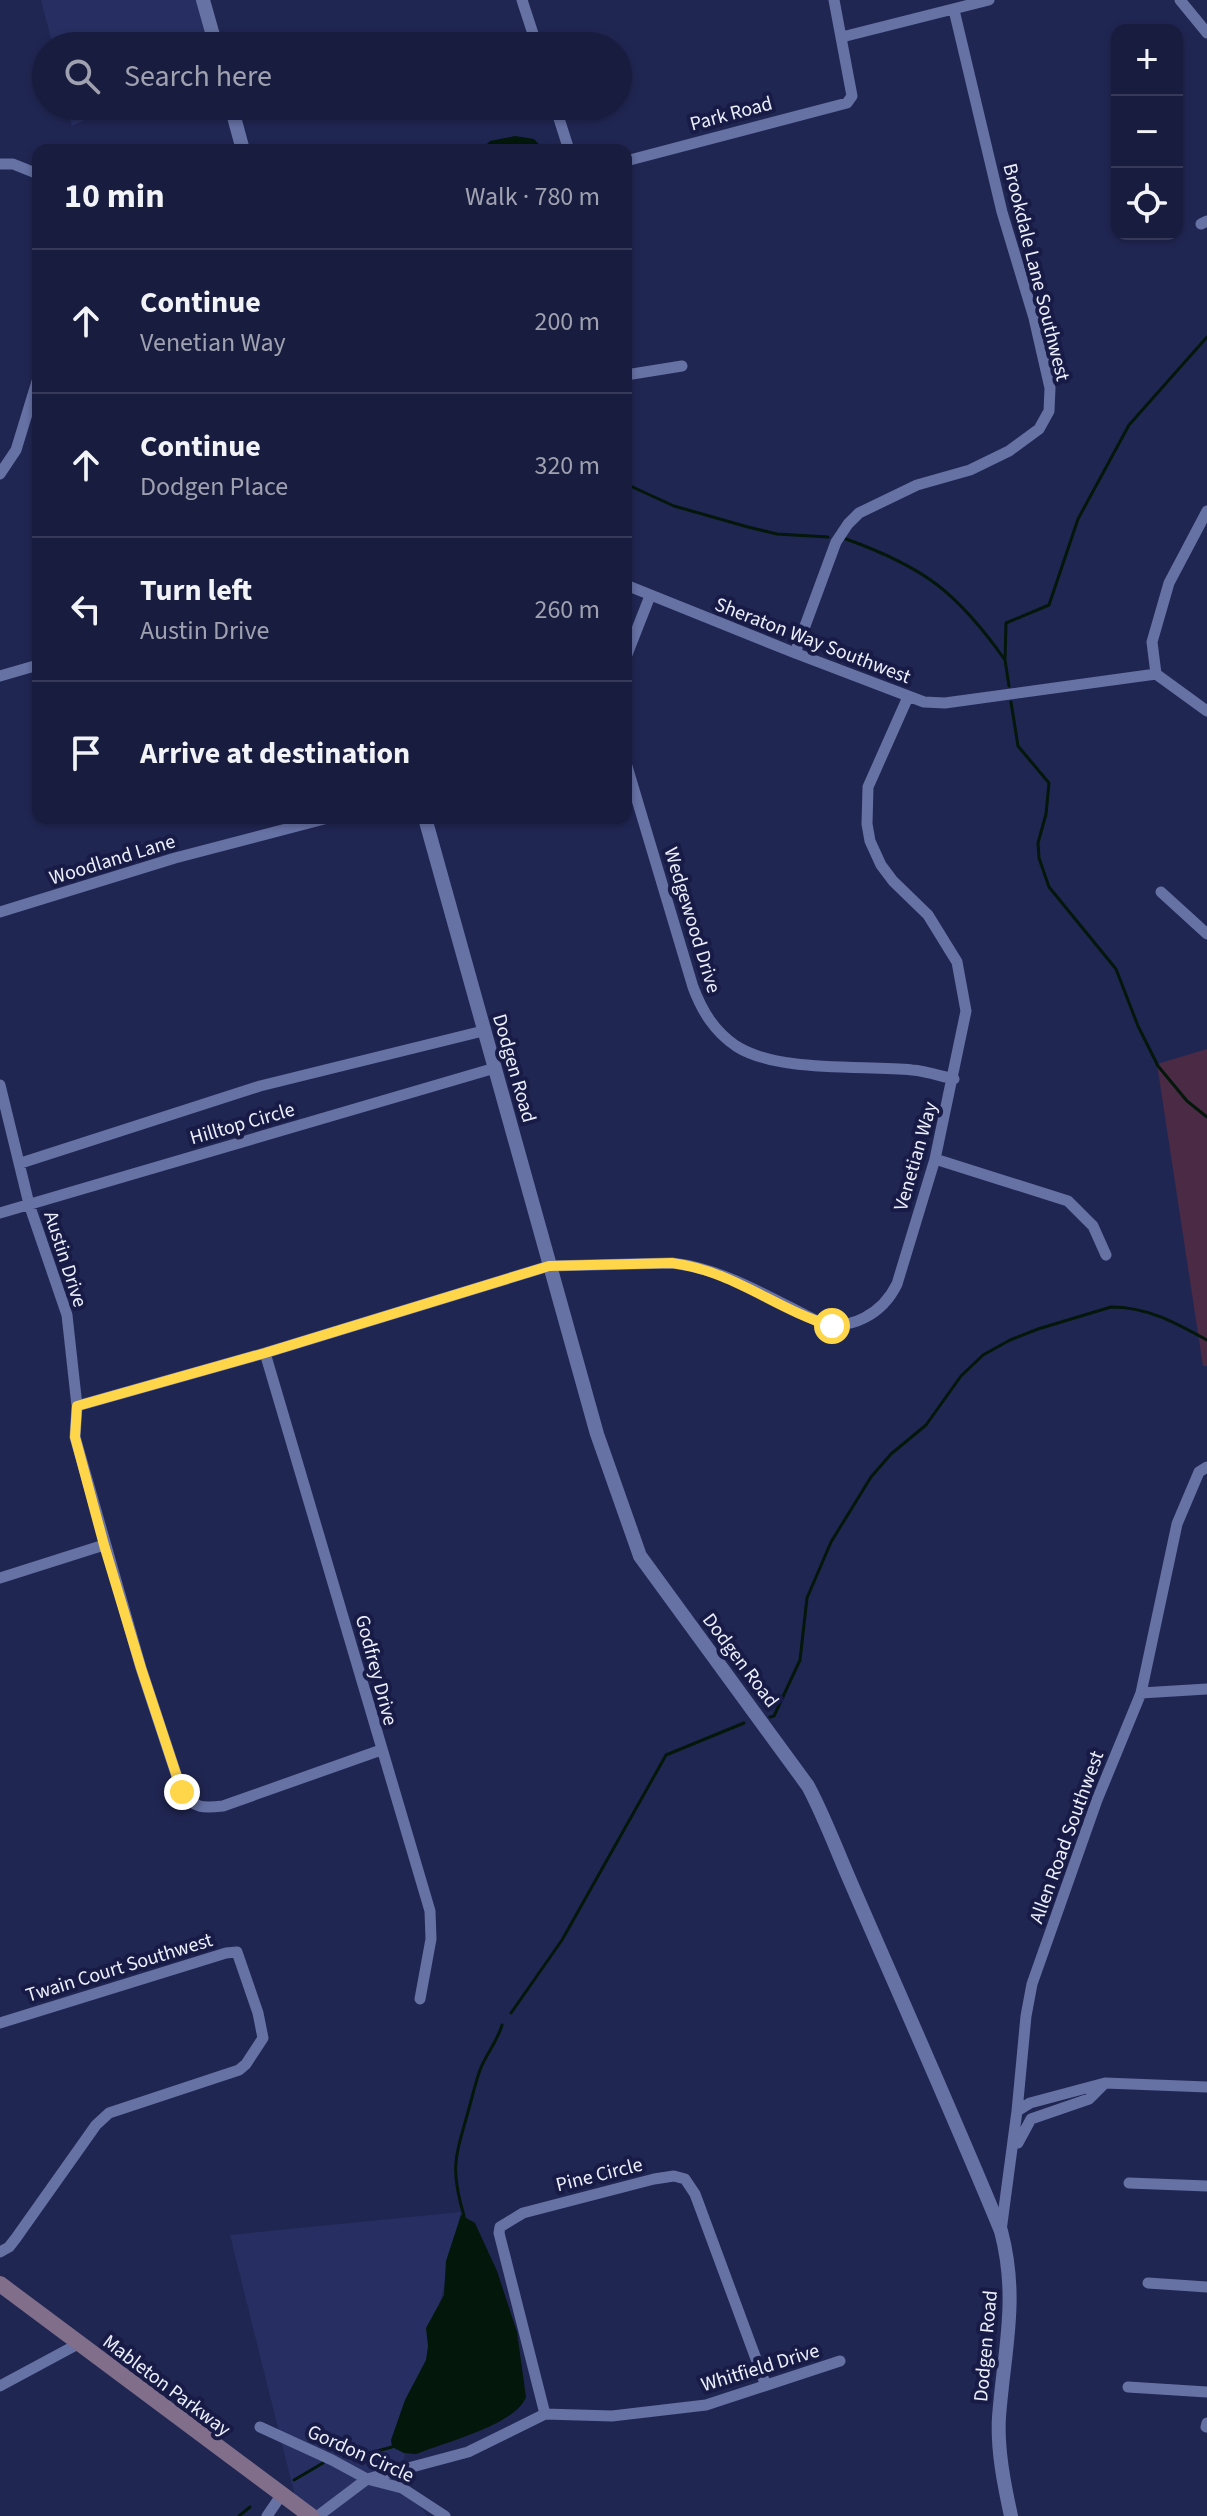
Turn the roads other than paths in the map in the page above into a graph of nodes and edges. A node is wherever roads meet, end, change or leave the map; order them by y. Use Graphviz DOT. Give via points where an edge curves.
graph roads {
  1 [pos="203,0"];
  2 [pos="522,0"];
  3 [pos="834,0"];
  4 [pos="989,0"];
  5 [pos="1180,0"];
  6 [pos="954,10"];
  7 [pos="212,32"];
  8 [pos="532,32"];
  9 [pos="1207,33"];
  10 [pos="842,37"];
  11 [pos="235,120"];
  12 [pos="559,120"];
  13 [pos="241,144"];
  14 [pos="567,144"];
  15 [pos="632,159"];
  16 [pos="0,164"];
  17 [pos="32,172"];
  18 [pos="682,366"];
  19 [pos="632,374"];
  20 [pos="32,398"];
  21 [pos="0,474"];
  22 [pos="1207,511"];
  23 [pos="632,588"];
  24 [pos="650,596"];
  25 [pos="632,642"];
  26 [pos="795,653"];
  27 [pos="32,667"];
  28 [pos="1156,674"];
  29 [pos="0,676"];
  30 [pos="908,697"];
  31 [pos="1207,711"];
  32 [pos="632,783"];
  33 [pos="305,824"];
  34 [pos="427,824"];
  35 [pos="1161,892"];
  36 [pos="0,912"];
  37 [pos="1207,934"];
  38 [pos="483,1031"];
  39 [pos="495,1068"];
  40 [pos="954,1079"];
  41 [pos="0,1085"];
  42 [pos="935,1159"];
  43 [pos="21,1163"];
  44 [pos="29,1204"];
  45 [pos="0,1213"];
  46 [pos="1106,1255"];
  47 [pos="549,1266"];
  48 [pos="265,1353"];
  49 [pos="77,1406"];
  50 [pos="1207,1467"];
  51 [pos="104,1545"];
  52 [pos="0,1578"];
  53 [pos="1207,1689"];
  54 [pos="1141,1693"];
  55 [pos="381,1750"];
  56 [pos="420,1999"];
  57 [pos="0,2023"];
  58 [pos="1105,2083"];
  59 [pos="1207,2087"];
  60 [pos="1063,2094"];
  61 [pos="1065,2107"];
  62 [pos="1017,2111"];
  63 [pos="1031,2119"];
  64 [pos="1011,2159"];
  65 [pos="1129,2183"];
  66 [pos="1207,2186"];
  67 [pos="1001,2231"];
  68 [pos="0,2252"];
  69 [pos="1148,2283"];
  70 [pos="0,2284"];
  71 [pos="1207,2287"];
  72 [pos="78,2344"];
  73 [pos="840,2361"];
  74 [pos="765,2383"];
  75 [pos="0,2386"];
  76 [pos="1128,2387"];
  77 [pos="1207,2392"];
  78 [pos="545,2414"];
  79 [pos="260,2427"];
  80 [pos="367,2479"];
  81 [pos="282,2494"];
  82 [pos="267,2516"];
  83 [pos="311,2516"];
  84 [pos="318,2516"];
  85 [pos="445,2516"];
  86 [pos="1011,2516"];
  1 -- 7 [label="street"];
  2 -- 8 [label="street"];
  3 -- 10 [label="street"];
  4 -- 6 [label="street"];
  5 -- 9 [label="street"];
  6 -- 10 [label="street"];
  6 -- 26 [label="street, Brookdale Lane Southwest" via="1002,212 1034,318 1050,388 1049,411 1039,429 1009,451 859,513 836,542"];
  10 -- 15 [label="street, Park Road" via="852,96 847,103"];
  11 -- 13 [label="street"];
  12 -- 14 [label="street"];
  16 -- 17 [label="street"];
  18 -- 19 [label="street"];
  20 -- 21 [label="street" via="16,450"];
  22 -- 28 [label="street" via="1169,583 1152,642"];
  23 -- 24 [label="street, Sheraton Way Southwest"];
  24 -- 25 [label="street"];
  24 -- 26 [label="street, Sheraton Way Southwest"];
  26 -- 30 [label="street, Sheraton Way Southwest"];
  27 -- 29 [label="street"];
  28 -- 30 [label="street, Sheraton Way Southwest" via="945,703"];
  28 -- 31 [label="street"];
  30 -- 40 [label="street, Venetian Way" via="868,787 867,824 881,865 928,915 957,962 966,1011"];
  32 -- 40 [label="street, Wedgewood Drive" via="693,987 702,1010 721,1034 758,1056 783,1061 913,1070"];
  33 -- 36 [label="street, Woodland Lane"];
  34 -- 38 [label="street, Dodgen Road"];
  35 -- 37 [label="street"];
  38 -- 39 [label="street, Dodgen Road"];
  38 -- 43 [label="street" via="260,1086"];
  39 -- 44 [label="street, Hilltop Circle"];
  39 -- 47 [label="street, Dodgen Road"];
  40 -- 42 [label="street, Venetian Way"];
  41 -- 43 [label="street, Austin Drive"];
  42 -- 46 [label="street" via="1068,1201 1093,1226"];
  42 -- 47 [label="street, Venetian Way" via="897,1284 880,1310 863,1319 832,1326 819,1322 728,1277 691,1265"];
  43 -- 44 [label="street, Austin Drive"];
  44 -- 45 [label="street, Hilltop Circle"];
  44 -- 49 [label="street, Austin Drive" via="67,1315"];
  47 -- 48 [label="street, Venetian Way"];
  47 -- 67 [label="street, Dodgen Road" via="597,1434 640,1556 808,1786"];
  48 -- 49 [label="street, Venetian Way"];
  48 -- 55 [label="street, Godfrey Drive"];
  49 -- 51 [label="street, Austin Drive" via="75,1437"];
  50 -- 54 [label="street, Allen Road Southwest" via="1199,1472 1177,1524"];
  51 -- 52 [label="street"];
  51 -- 55 [label="street, Austin Drive" via="178,1783 195,1806 223,1806"];
  53 -- 54 [label="street"];
  54 -- 62 [label="street, Allen Road Southwest" via="1032,1984"];
  55 -- 56 [label="street, Godfrey Drive" via="430,1911 431,1939"];
  57 -- 68 [label="street, Twain Court Southwest" via="237,1952 263,2038 239,2070 109,2113"];
  58 -- 59 [label="street"];
  58 -- 60 [label="street"];
  58 -- 61 [label="street" via="1089,2099"];
  60 -- 61 [label="street"];
  60 -- 62 [label="street"];
  61 -- 63 [label="street"];
  62 -- 63 [label="street"];
  62 -- 64 [label="street, Allen Road Southwest"];
  63 -- 64 [label="street"];
  64 -- 67 [label="street, Allen Road Southwest"];
  65 -- 66 [label="street"];
  67 -- 86 [label="street, Dodgen Road" via="1009,2259 1011,2307 999,2420"];
  69 -- 71 [label="street"];
  70 -- 72 [label="main road, Mableton Parkway"];
  72 -- 75 [label="street"];
  72 -- 81 [label="main road, Mableton Parkway"];
  73 -- 74 [label="street, Whitfield Drive"];
  74 -- 78 [label="street, Whitfield Drive" via="706,2405 612,2416"];
  74 -- 78 [label="street, Pine Circle" via="695,2194 685,2179 664,2178 523,2213 500,2227"];
  76 -- 77 [label="street"];
  78 -- 80 [label="street, Whitfield Drive" via="468,2452"];
  79 -- 80 [label="street, Gordon Circle"];
  80 -- 84 [label="street"];
  80 -- 85 [label="street, Gordon Circle" via="402,2488"];
  81 -- 82 [label="street"];
  81 -- 83 [label="main road, Mableton Parkway"];
}
